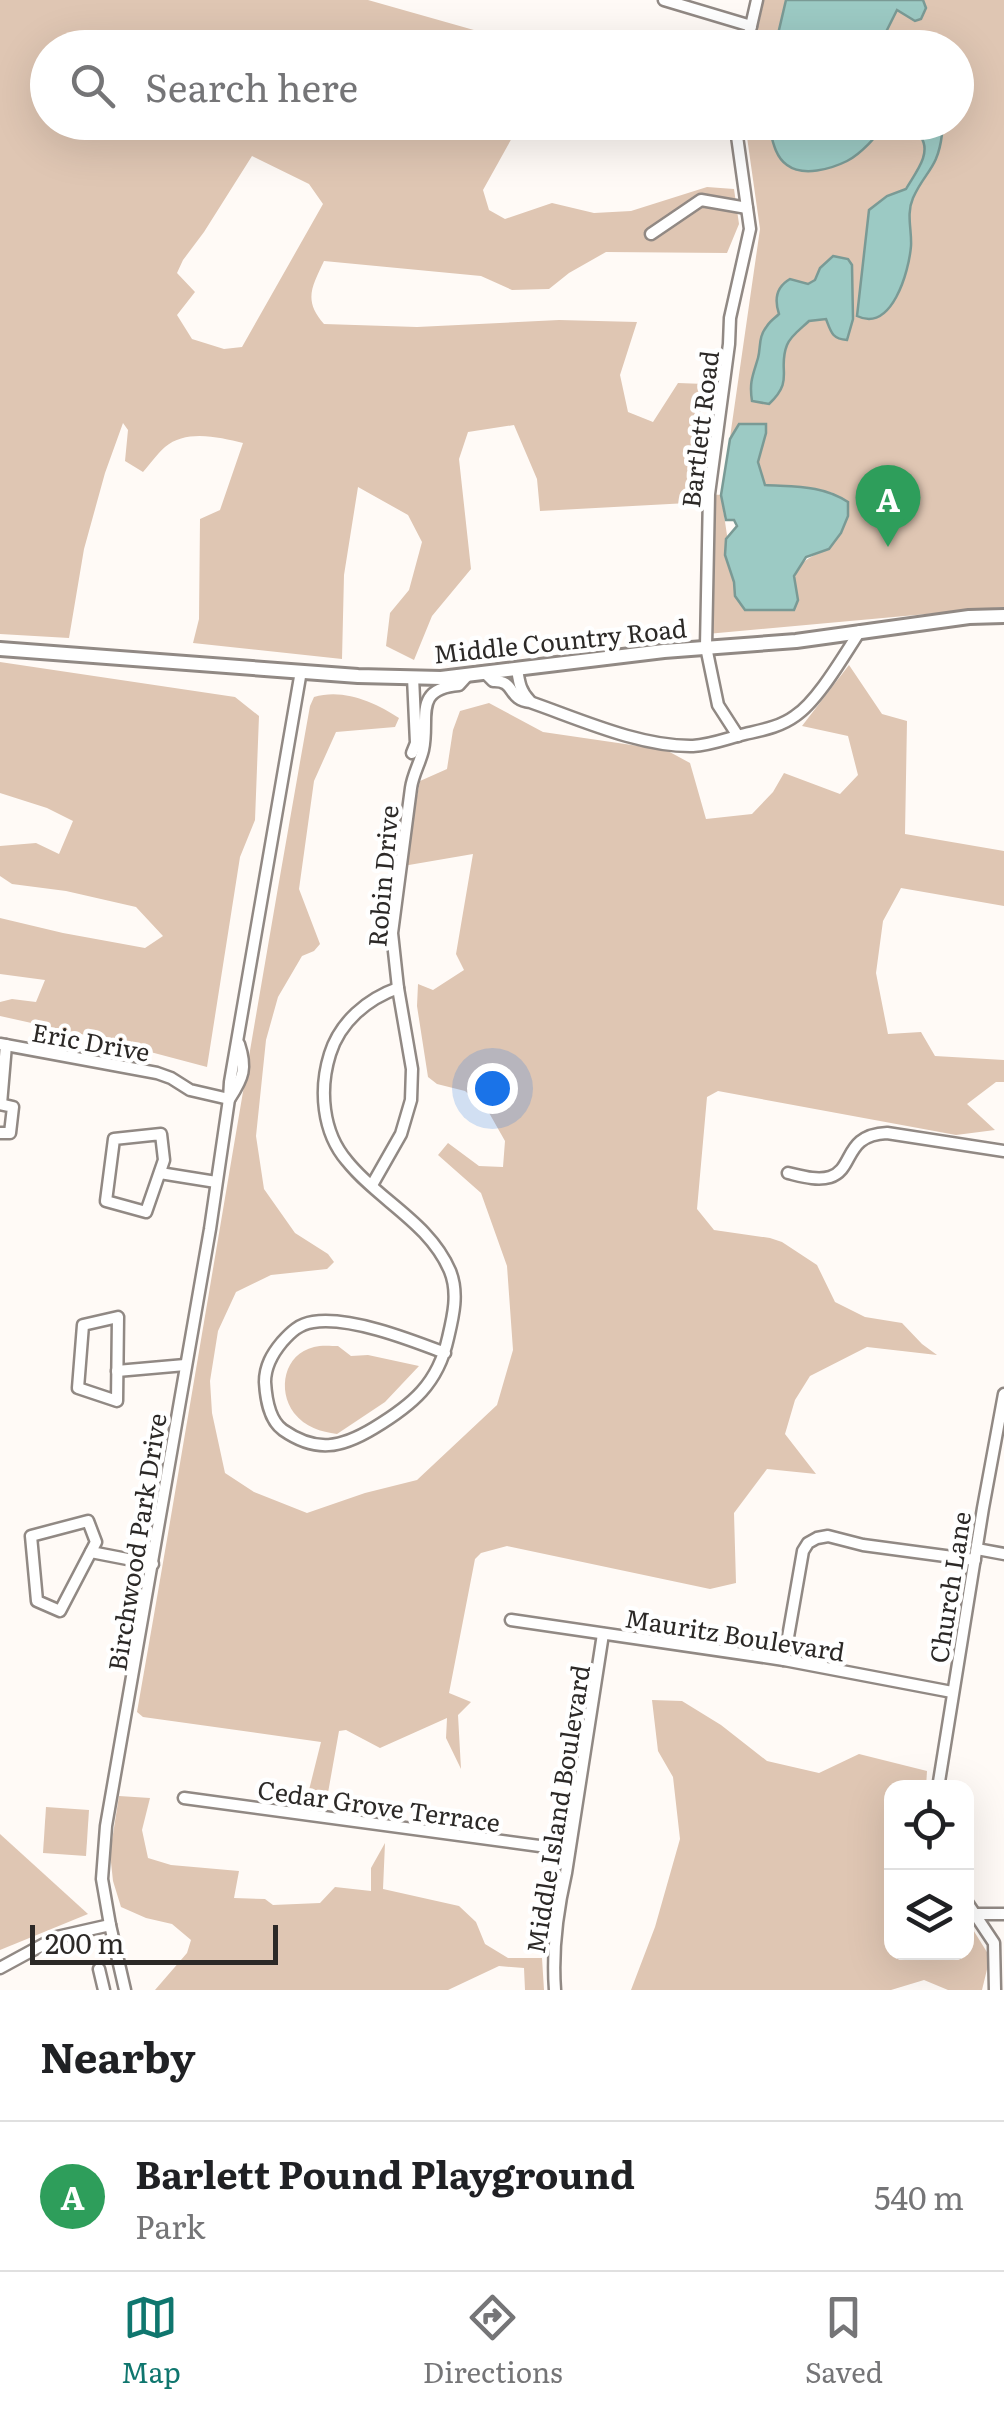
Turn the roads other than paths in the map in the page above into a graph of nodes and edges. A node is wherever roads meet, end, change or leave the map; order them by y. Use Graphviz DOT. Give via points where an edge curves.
graph roads {
  1 [pos="664,0"];
  2 [pos="757,0"];
  3 [pos="751,26"];
  4 [pos="750,30"];
  5 [pos="737,140"];
  6 [pos="746,208"];
  7 [pos="651,234"];
  8 [pos="1004,616"];
  9 [pos="860,631"];
  10 [pos="706,647"];
  11 [pos="0,648"];
  12 [pos="517,669"];
  13 [pos="302,671"];
  14 [pos="485,673"];
  15 [pos="468,675"];
  16 [pos="413,677"];
  17 [pos="530,702"];
  18 [pos="738,736"];
  19 [pos="414,768"];
  20 [pos="398,988"];
  21 [pos="3,1045"];
  22 [pos="229,1099"];
  23 [pos="1,1104"];
  24 [pos="0,1132"];
  25 [pos="1004,1151"];
  26 [pos="160,1173"];
  27 [pos="788,1173"];
  28 [pos="216,1182"];
  29 [pos="372,1185"];
  30 [pos="445,1353"];
  31 [pos="186,1365"];
  32 [pos="117,1371"];
  33 [pos="1004,1394"];
  34 [pos="91,1552"];
  35 [pos="976,1554"];
  36 [pos="1004,1554"];
  37 [pos="153,1564"];
  38 [pos="511,1620"];
  39 [pos="603,1634"];
  40 [pos="784,1660"];
  41 [pos="952,1692"];
  42 [pos="939,1780"];
  43 [pos="184,1798"];
  44 [pos="569,1850"];
  45 [pos="974,1911"];
  46 [pos="976,1914"];
  47 [pos="1004,1914"];
  48 [pos="110,1925"];
  49 [pos="0,1968"];
  50 [pos="99,1969"];
  51 [pos="104,1990"];
  52 [pos="125,1990"];
  53 [pos="556,1990"];
  54 [pos="995,1990"];
  1 -- 3 [label="street"];
  2 -- 3 [label="street"];
  3 -- 4 [label="street"];
  5 -- 6 [label="street, Bartlett Road"];
  6 -- 7 [label="street" via="701,200"];
  6 -- 10 [label="street, Bartlett Road" via="750,229 730,318 709,494"];
  8 -- 9 [label="main road, Middle Country Road"];
  9 -- 10 [label="main road, Middle Country Road"];
  9 -- 18 [label="street" via="798,715"];
  10 -- 12 [label="main road, Middle Country Road"];
  10 -- 18 [label="street, Bartlett Road" via="718,705"];
  11 -- 13 [label="main road, Middle Country Road"];
  12 -- 14 [label="main road, Middle Country Road"];
  12 -- 17 [label="street"];
  13 -- 16 [label="main road, Middle Country Road"];
  13 -- 22 [label="street, Birchwood Park Drive" via="238,1041 229,1059"];
  14 -- 15 [label="main road, Middle Country Road"];
  14 -- 17 [label="street"];
  15 -- 16 [label="main road, Middle Country Road"];
  15 -- 19 [label="street, Robin Drive" via="428,698 422,754"];
  16 -- 19 [label="street, Robin Drive"];
  17 -- 18 [label="street" via="669,744"];
  19 -- 20 [label="street, Robin Drive" via="392,933"];
  20 -- 29 [label="street, Robin Drive" via="411,1100 401,1134"];
  20 -- 29 [label="street" via="356,1012 335,1038 325,1068 322,1097 330,1130 346,1160"];
  21 -- 22 [label="street, Eric Drive" via="157,1073"];
  21 -- 23 [label="street"];
  22 -- 28 [label="street, Birchwood Park Drive"];
  23 -- 24 [label="street" via="13,1108 10,1133"];
  25 -- 27 [label="street" via="872,1134 832,1176"];
  26 -- 26 [label="street" via="161,1134 114,1139 106,1202 146,1212"];
  26 -- 28 [label="street"];
  28 -- 31 [label="street, Birchwood Park Drive"];
  29 -- 30 [label="street" via="413,1220 451,1274 455,1307"];
  30 -- 30 [label="street" via="345,1323 314,1322 294,1329 274,1352 265,1371 266,1398 276,1424 299,1441 326,1446 355,1440 425,1391"];
  31 -- 32 [label="street"];
  31 -- 37 [label="street, Birchwood Park Drive"];
  32 -- 32 [label="street" via="118,1317 83,1324 78,1388 117,1401"];
  33 -- 35 [label="street, Church Lane"];
  34 -- 34 [label="street" via="96,1542 88,1521 31,1536 37,1600 60,1611"];
  34 -- 37 [label="street"];
  35 -- 36 [label="street"];
  35 -- 40 [label="street" via="823,1537 808,1543"];
  35 -- 41 [label="street, Church Lane"];
  37 -- 48 [label="street, Birchwood Park Drive" via="102,1857"];
  38 -- 39 [label="street, Mauritz Boulevard"];
  39 -- 40 [label="street, Mauritz Boulevard"];
  39 -- 44 [label="street, Middle Island Boulevard"];
  40 -- 41 [label="street, Mauritz Boulevard"];
  41 -- 42 [label="street, Church Lane"];
  43 -- 44 [label="street, Cedar Grove Terrace"];
  44 -- 53 [label="street, Middle Island Boulevard" via="553,1960"];
  45 -- 46 [label="street"];
  46 -- 47 [label="street"];
  46 -- 54 [label="street" via="994,1943"];
  48 -- 49 [label="street" via="57,1938"];
  48 -- 52 [label="street, Birchwood Park Drive"];
  50 -- 51 [label="street"];
}
